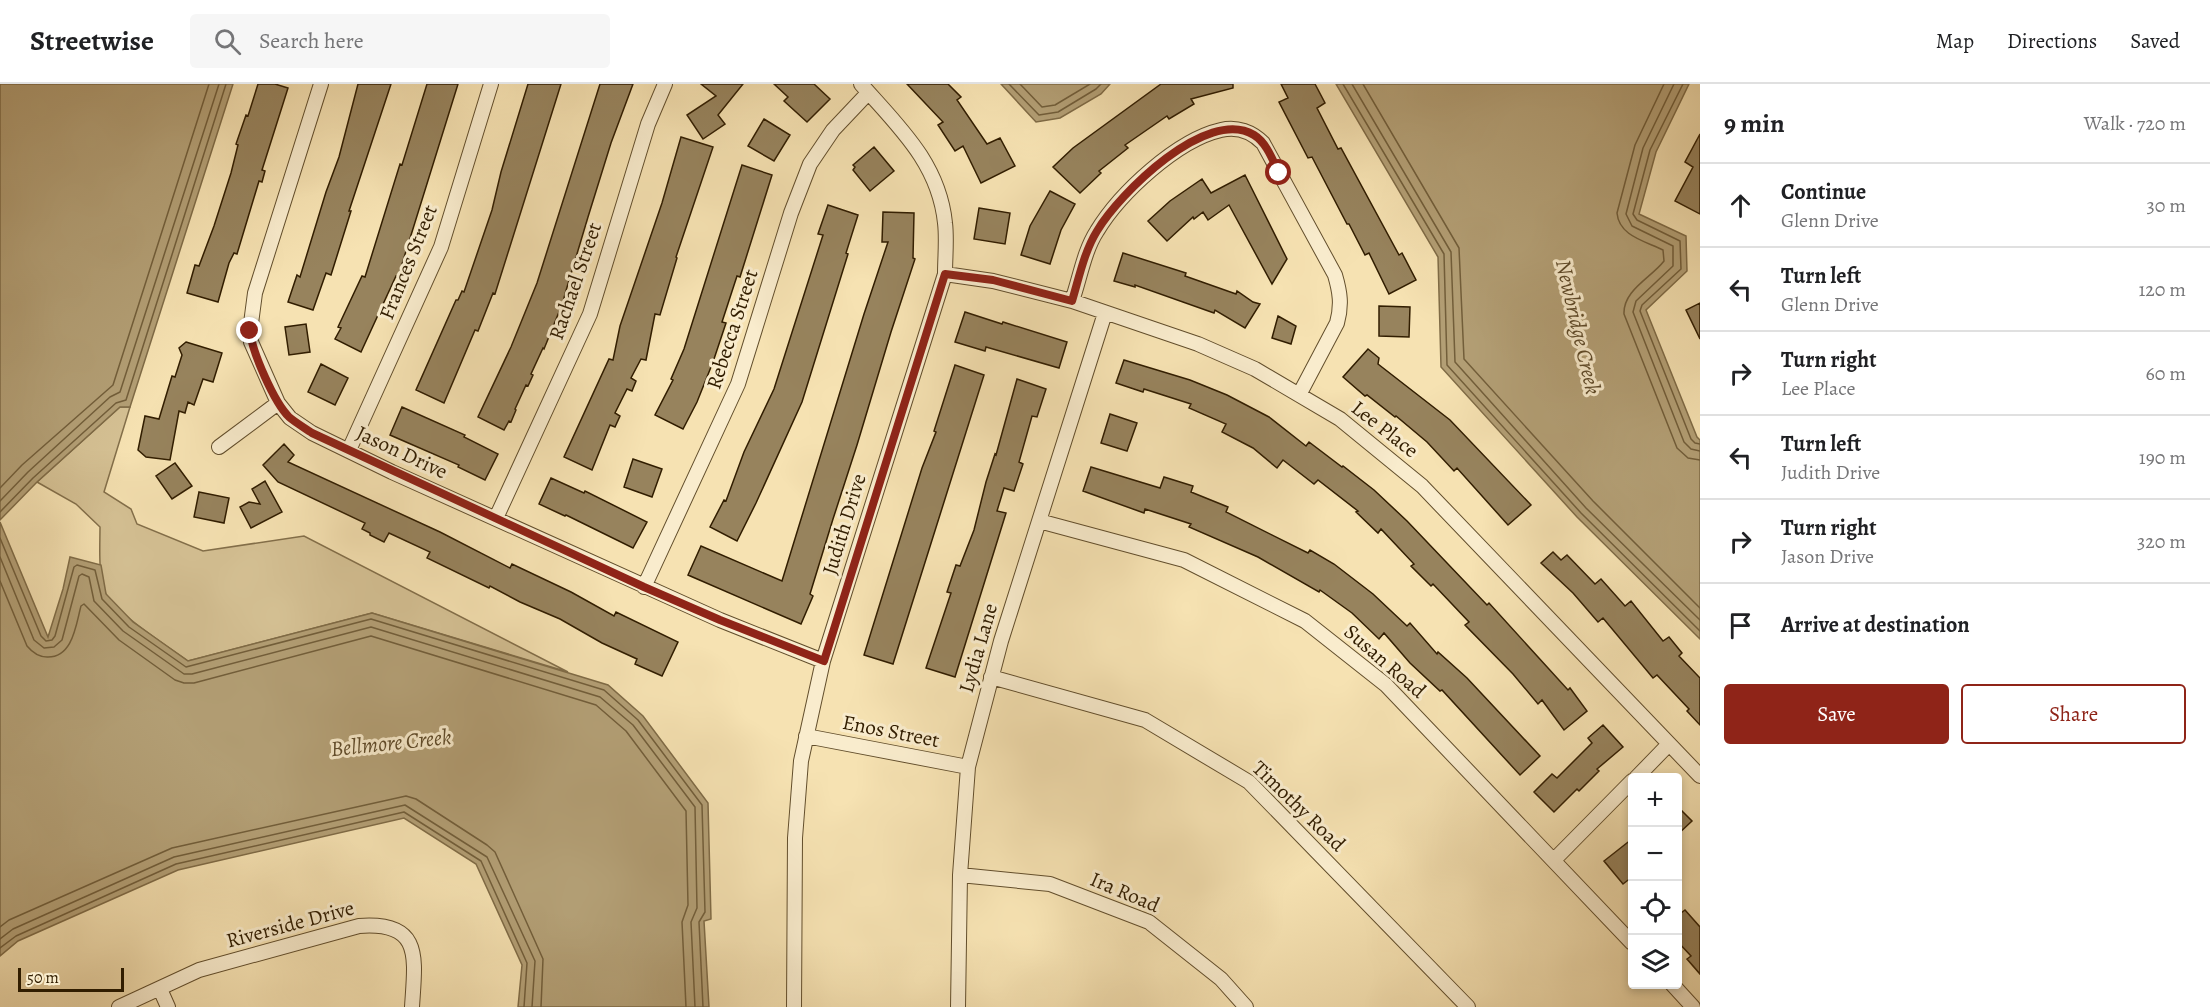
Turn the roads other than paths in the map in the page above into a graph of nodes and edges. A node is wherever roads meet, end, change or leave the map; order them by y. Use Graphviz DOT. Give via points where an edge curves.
graph roads {
  1 [pos="321,84"];
  2 [pos="491,84"];
  3 [pos="665,84"];
  4 [pos="865,88"];
  5 [pos="945,274"];
  6 [pos="1072,301"];
  7 [pos="1105,313"];
  8 [pos="1299,395"];
  9 [pos="278,404"];
  10 [pos="219,447"];
  11 [pos="350,450"];
  12 [pos="496,518"];
  13 [pos="1039,521"];
  14 [pos="644,587"];
  15 [pos="824,661"];
  16 [pos="991,676"];
  17 [pos="806,736"];
  18 [pos="1669,744"];
  19 [pos="968,767"];
  20 [pos="1640,773"];
  21 [pos="1700,776"];
  22 [pos="1628,785"];
  23 [pos="1554,860"];
  24 [pos="960,875"];
  25 [pos="1628,939"];
  26 [pos="160,989"];
  27 [pos="1675,989"];
  28 [pos="1685,1004"];
  29 [pos="119,1007"];
  30 [pos="168,1007"];
  31 [pos="412,1007"];
  32 [pos="794,1007"];
  33 [pos="958,1007"];
  34 [pos="1246,1007"];
  35 [pos="1468,1007"];
  1 -- 9 [label="street, Jason Drive" via="252,312 251,342"];
  2 -- 11 [label="street, Frances Street" via="441,247"];
  3 -- 12 [label="street, Rachael Street" via="648,124 590,314"];
  4 -- 5 [label="street, Judith Drive" via="917,147 935,181 945,223"];
  4 -- 14 [label="street, Rebecca Street" via="810,164 738,384"];
  5 -- 6 [label="street, Lee Place" via="993,280"];
  5 -- 15 [label="street, Judith Drive"];
  6 -- 7 [label="street, Lee Place"];
  6 -- 8 [label="street" via="1092,240 1126,193 1191,143 1222,129 1246,131 1263,143 1335,275 1341,295 1337,323"];
  7 -- 8 [label="street, Lee Place" via="1198,344 1255,369"];
  7 -- 13 [label="street, Lydia Lane"];
  8 -- 18 [label="street, Lee Place" via="1340,420 1422,486"];
  9 -- 10 [label="street"];
  9 -- 11 [label="street, Jason Drive" via="312,433"];
  11 -- 12 [label="street, Jason Drive"];
  12 -- 14 [label="street, Jason Drive"];
  13 -- 16 [label="street, Lydia Lane"];
  13 -- 23 [label="street, Susan Road" via="1184,560 1305,621 1386,685"];
  14 -- 15 [label="street, Jason Drive"];
  15 -- 17 [label="street, Judith Drive"];
  16 -- 19 [label="street, Lydia Lane"];
  16 -- 35 [label="street, Timothy Road" via="1145,720 1249,782"];
  17 -- 19 [label="street, Enos Street"];
  17 -- 32 [label="street, Judith Drive" via="798,780 795,838"];
  18 -- 20 [label="street"];
  18 -- 21 [label="street, Lee Place"];
  19 -- 24 [label="street, Lydia Lane"];
  22 -- 23 [label="street"];
  23 -- 25 [label="street, Susan Road"];
  24 -- 33 [label="street, Lydia Lane"];
  24 -- 34 [label="street, Ira Road" via="1050,884 1149,922 1221,979"];
  26 -- 29 [label="street, Riverside Drive"];
  26 -- 30 [label="street"];
  26 -- 31 [label="street, Riverside Drive" via="199,970 359,926 380,925 402,933 414,953"];
  27 -- 28 [label="street"];
}
